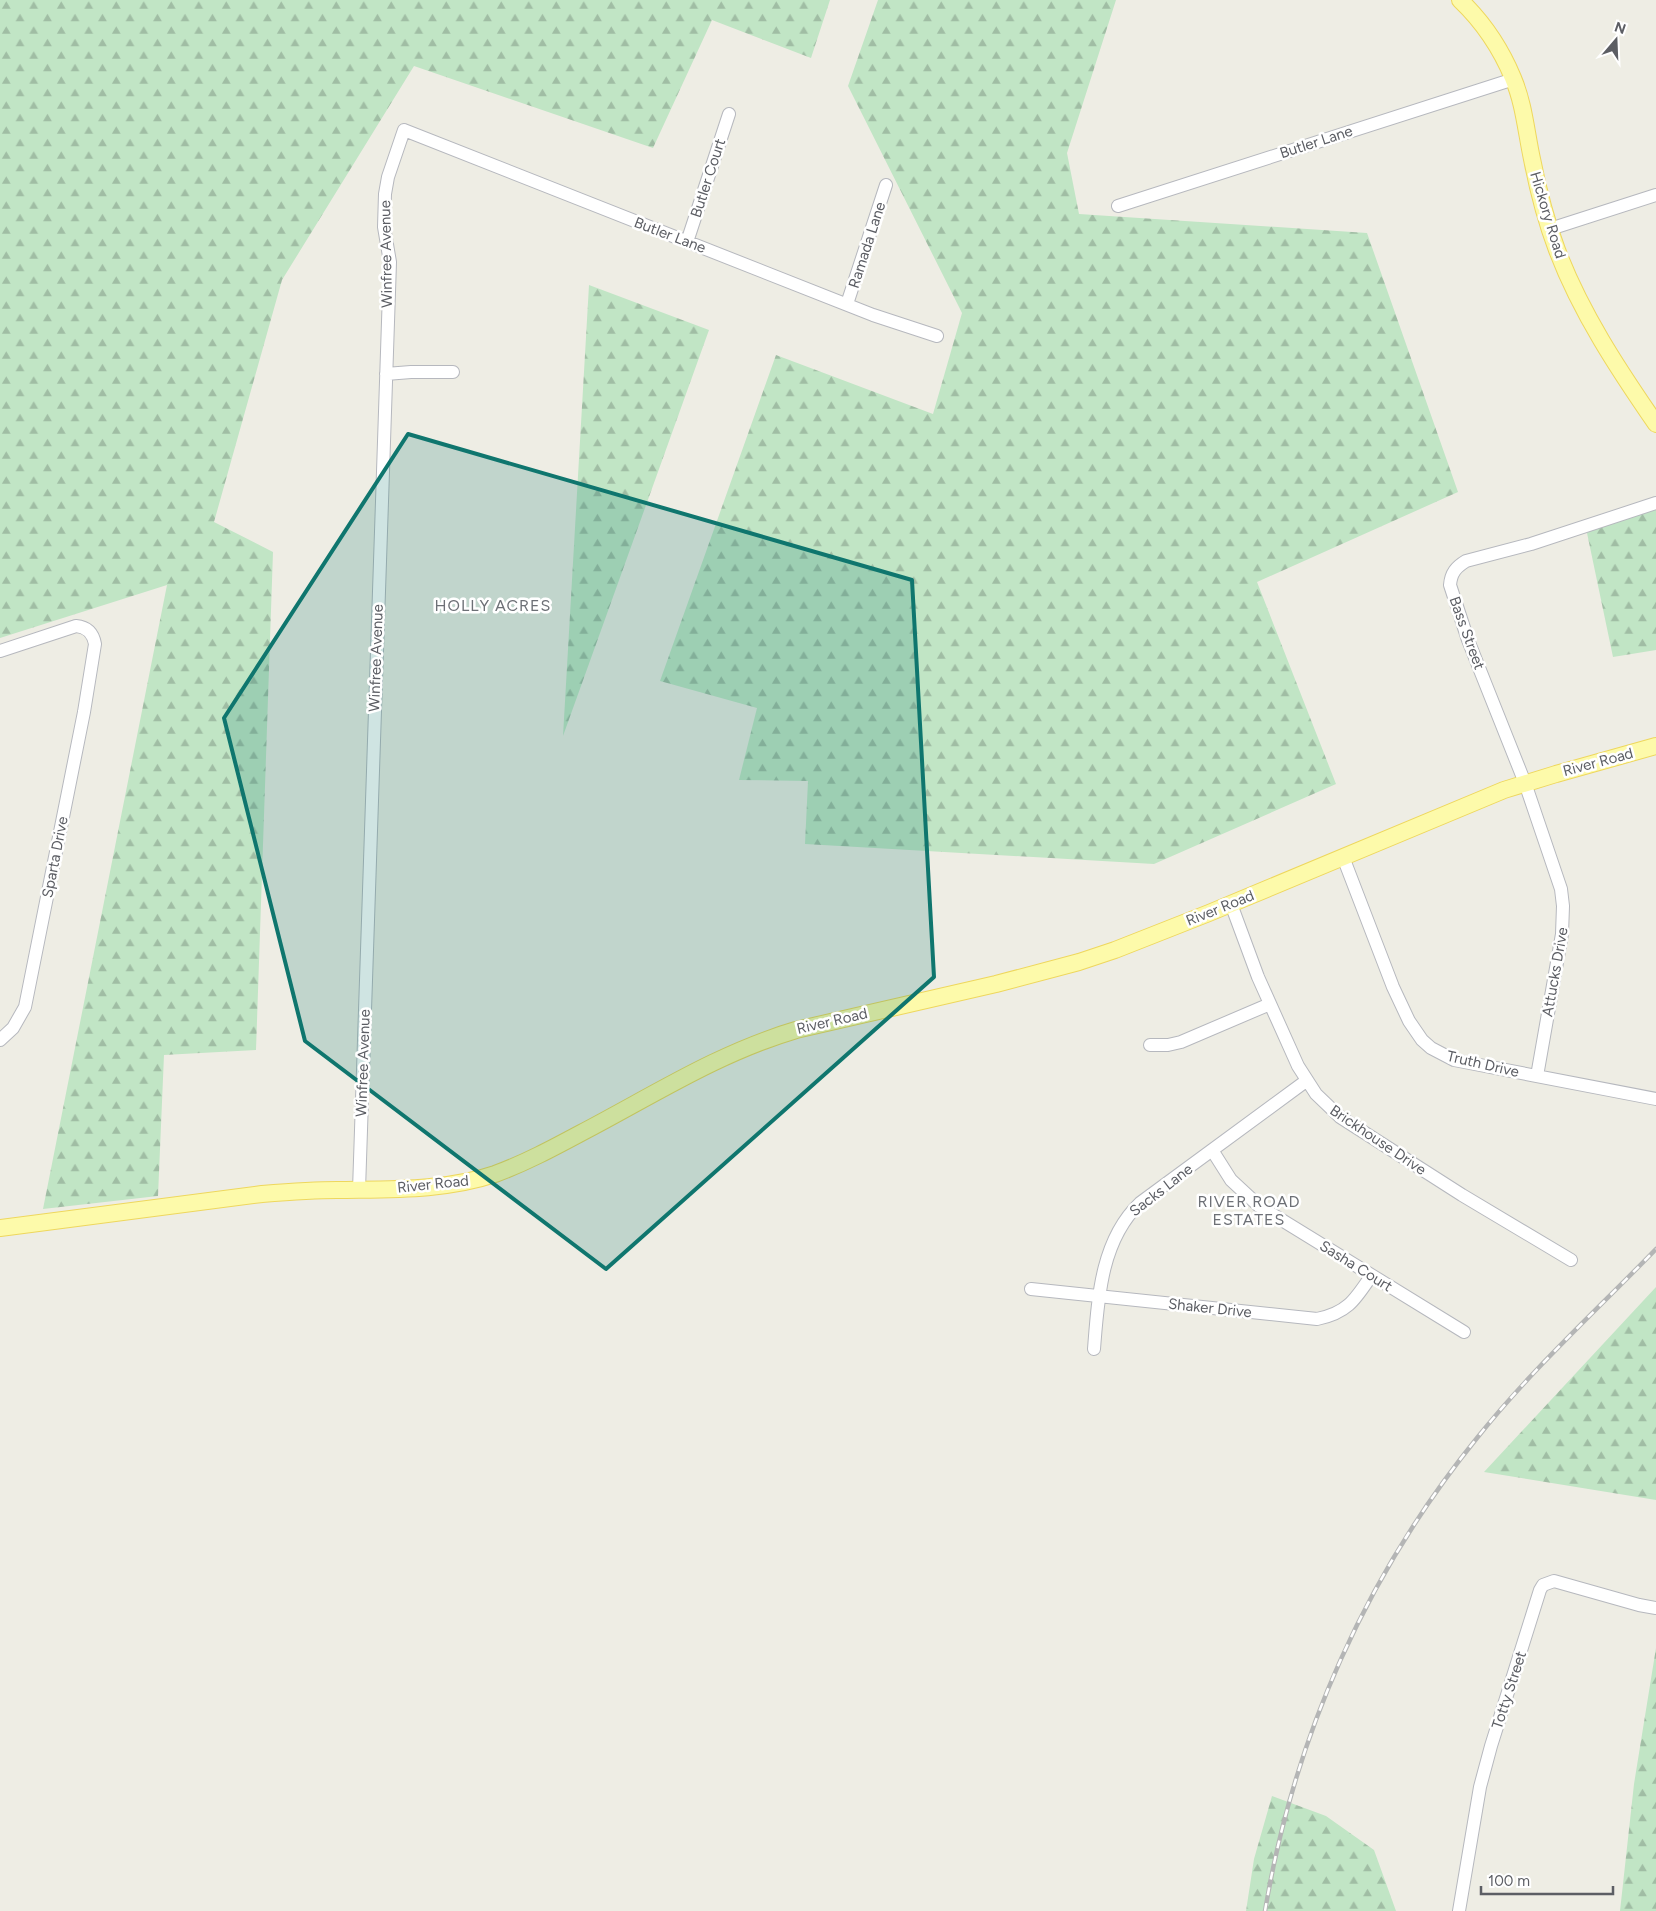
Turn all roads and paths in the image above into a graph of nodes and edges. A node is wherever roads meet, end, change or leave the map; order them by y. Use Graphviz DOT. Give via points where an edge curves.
graph roads {
  1 [pos="1460,0"];
  2 [pos="1514,79"];
  3 [pos="729,114"];
  4 [pos="404,130"];
  5 [pos="886,185"];
  6 [pos="1656,195"];
  7 [pos="1118,206"];
  8 [pos="1550,229"];
  9 [pos="686,242"];
  10 [pos="847,304"];
  11 [pos="937,336"];
  12 [pos="453,372"];
  13 [pos="386,374"];
  14 [pos="1656,424"];
  15 [pos="1656,503"];
  16 [pos="0,652"];
  17 [pos="1656,746"];
  18 [pos="1525,783"];
  19 [pos="1343,857"];
  20 [pos="1231,904"];
  21 [pos="1270,1004"];
  22 [pos="0,1040"];
  23 [pos="1150,1045"];
  24 [pos="1537,1076"];
  25 [pos="1306,1081"];
  26 [pos="1656,1099"];
  27 [pos="1212,1150"];
  28 [pos="359,1190"];
  29 [pos="0,1228"];
  30 [pos="1571,1260"];
  31 [pos="1371,1276"];
  32 [pos="1030,1289"];
  33 [pos="1099,1297"];
  34 [pos="1464,1332"];
  35 [pos="1094,1349"];
  36 [pos="1656,1608"];
  37 [pos="1459,1911"];
  1 -- 2 [label="main road, Hickory Road" via="1488,32"];
  2 -- 7 [label="street, Butler Lane"];
  2 -- 8 [label="main road, Hickory Road" via="1525,114 1533,165"];
  3 -- 9 [label="street, Butler Court"];
  4 -- 9 [label="street, Butler Lane"];
  4 -- 13 [label="street, Winfree Avenue" via="388,177 384,210 390,262"];
  5 -- 10 [label="street, Ramada Lane"];
  6 -- 8 [label="street"];
  8 -- 14 [label="main road, Hickory Road" via="1567,274 1594,327"];
  9 -- 10 [label="street, Butler Lane"];
  10 -- 11 [label="street, Butler Lane"];
  12 -- 13 [label="street"];
  13 -- 28 [label="street, Winfree Avenue"];
  15 -- 18 [label="street, Bass Street" via="1531,544 1466,561 1453,572 1450,585 1453,594"];
  16 -- 22 [label="street, Sparta Drive" via="76,626 87,629 95,644 25,1007 13,1028"];
  17 -- 18 [label="main road, River Road"];
  18 -- 19 [label="main road, River Road"];
  18 -- 24 [label="street, Attucks Drive" via="1558,876 1563,906 1562,934"];
  19 -- 20 [label="main road, River Road"];
  19 -- 24 [label="street, Truth Drive" via="1393,987 1408,1021 1422,1040 1454,1060"];
  20 -- 21 [label="street, Brickhouse Drive"];
  20 -- 28 [label="main road, River Road" via="1115,950 1062,967 767,1038 717,1059 559,1144 495,1174 431,1187"];
  21 -- 23 [label="street" via="1181,1042"];
  21 -- 25 [label="street, Brickhouse Drive"];
  24 -- 26 [label="street, Truth Drive"];
  25 -- 27 [label="street, Sacks Lane"];
  25 -- 30 [label="street, Brickhouse Drive" via="1340,1117"];
  27 -- 31 [label="street, Sasha Court" via="1231,1180 1259,1206"];
  27 -- 33 [label="street, Sacks Lane" via="1130,1212 1110,1246"];
  28 -- 29 [label="main road, River Road" via="262,1194"];
  31 -- 33 [label="street, Shaker Drive" via="1346,1309 1317,1319"];
  31 -- 34 [label="street, Sasha Court"];
  32 -- 33 [label="street, Shaker Drive"];
  33 -- 35 [label="street, Sacks Lane"];
  36 -- 37 [label="street, Totty Street" via="1554,1581 1540,1590 1480,1787"];
}
